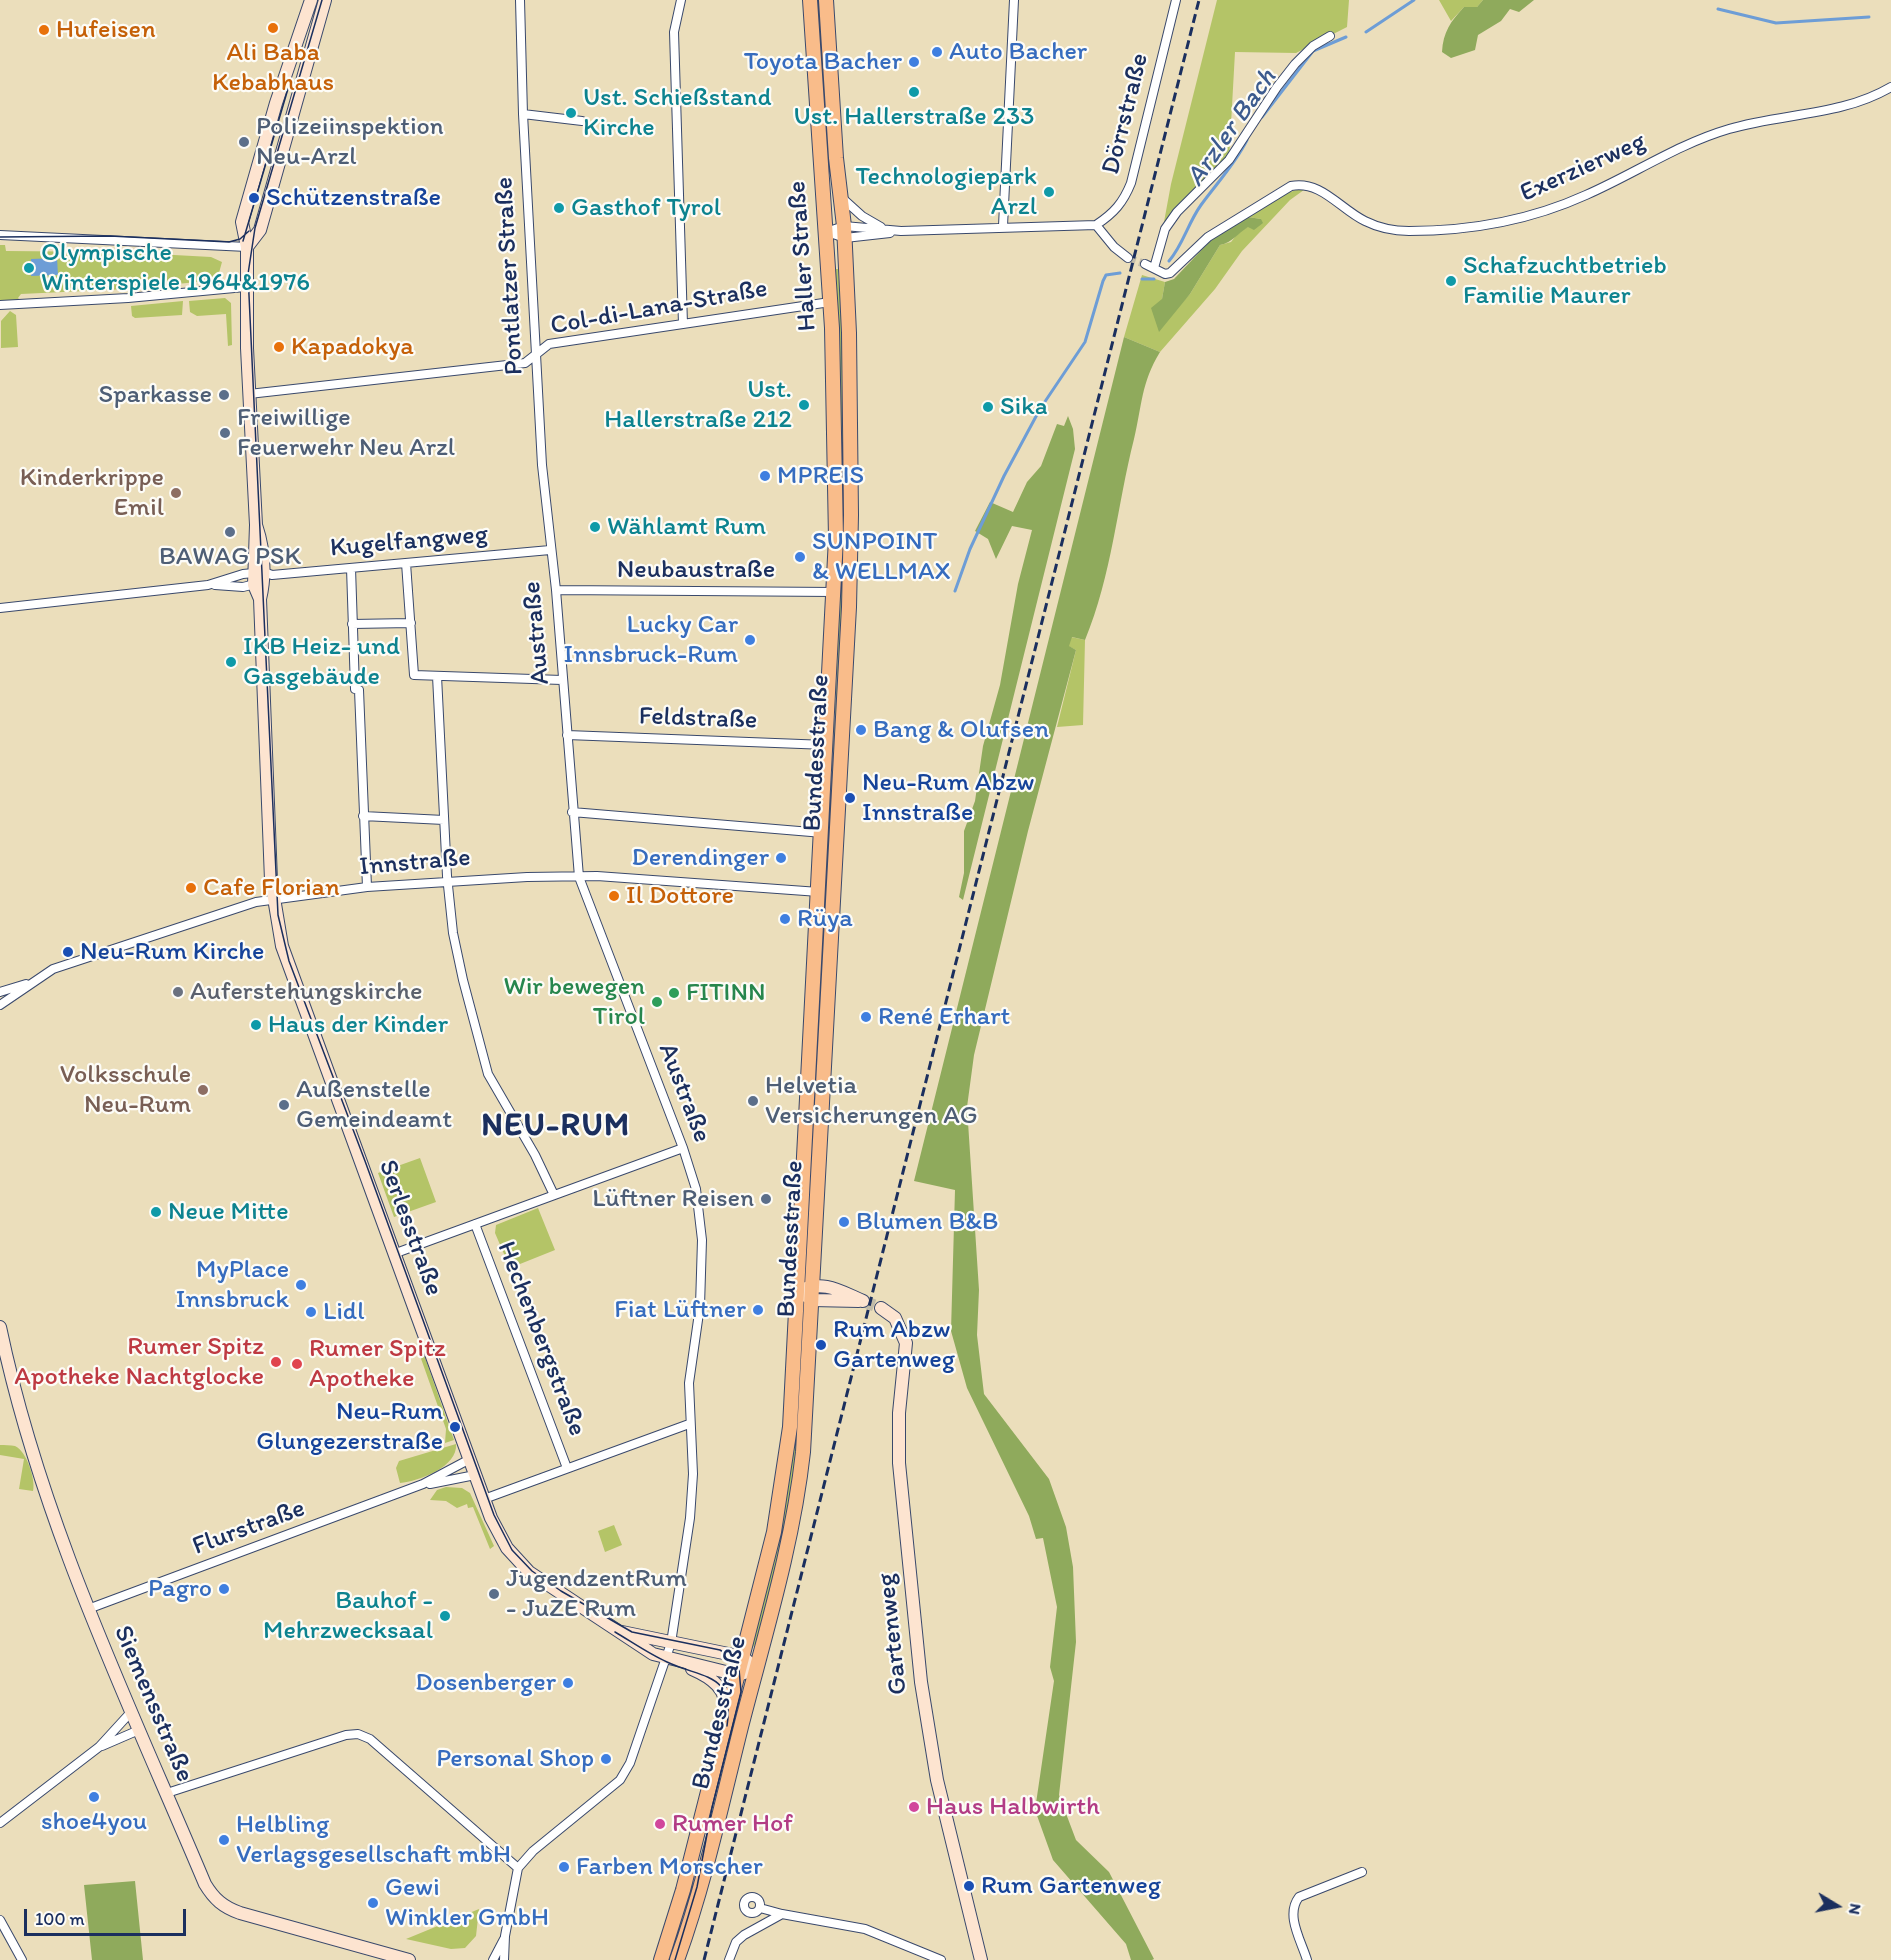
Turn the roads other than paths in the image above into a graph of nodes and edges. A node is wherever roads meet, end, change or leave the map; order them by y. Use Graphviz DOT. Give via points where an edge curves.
graph roads {
  1 [pos="311,0"];
  2 [pos="325,0"];
  3 [pos="520,0"];
  4 [pos="681,0"];
  5 [pos="810,0"];
  6 [pos="826,0"];
  7 [pos="1014,0"];
  8 [pos="1176,0"];
  9 [pos="1330,36"];
  10 [pos="1891,87"];
  11 [pos="523,114"];
  12 [pos="582,121"];
  13 [pos="840,197"];
  14 [pos="1096,225"];
  15 [pos="1003,226"];
  16 [pos="887,230"];
  17 [pos="901,231"];
  18 [pos="826,232"];
  19 [pos="844,232"];
  20 [pos="0,235"];
  21 [pos="247,247"];
  22 [pos="1128,258"];
  23 [pos="1144,264"];
  24 [pos="1154,268"];
  25 [pos="245,287"];
  26 [pos="830,302"];
  27 [pos="0,305"];
  28 [pos="683,324"];
  29 [pos="535,355"];
  30 [pos="249,394"];
  31 [pos="851,504"];
  32 [pos="836,509"];
  33 [pos="550,550"];
  34 [pos="406,563"];
  35 [pos="351,568"];
  36 [pos="262,578"];
  37 [pos="555,590"];
  38 [pos="835,592"];
  39 [pos="0,608"];
  40 [pos="352,624"];
  41 [pos="411,624"];
  42 [pos="437,676"];
  43 [pos="562,681"];
  44 [pos="567,735"];
  45 [pos="827,745"];
  46 [pos="572,812"];
  47 [pos="363,816"];
  48 [pos="444,820"];
  49 [pos="822,833"];
  50 [pos="579,877"];
  51 [pos="447,881"];
  52 [pos="367,887"];
  53 [pos="819,892"];
  54 [pos="273,898"];
  55 [pos="29,983"];
  56 [pos="0,992"];
  57 [pos="0,1005"];
  58 [pos="683,1148"];
  59 [pos="554,1195"];
  60 [pos="475,1224"];
  61 [pos="396,1253"];
  62 [pos="813,1284"];
  63 [pos="797,1291"];
  64 [pos="812,1300"];
  65 [pos="881,1308"];
  66 [pos="0,1328"];
  67 [pos="689,1424"];
  68 [pos="470,1459"];
  69 [pos="567,1468"];
  70 [pos="476,1475"];
  71 [pos="423,1484"];
  72 [pos="484,1499"];
  73 [pos="88,1609"];
  74 [pos="622,1632"];
  75 [pos="671,1643"];
  76 [pos="743,1657"];
  77 [pos="666,1658"];
  78 [pos="756,1669"];
  79 [pos="738,1675"];
  80 [pos="131,1712"];
  81 [pos="726,1718"];
  82 [pos="139,1730"];
  83 [pos="99,1747"];
  84 [pos="167,1794"];
  85 [pos="0,1823"];
  86 [pos="518,1868"];
  87 [pos="1362,1872"];
  88 [pos="760,1908"];
  89 [pos="782,1914"];
  90 [pos="0,1920"];
  91 [pos="505,1936"];
  92 [pos="22,1960"];
  93 [pos="409,1960"];
  94 [pos="493,1960"];
  95 [pos="504,1960"];
  96 [pos="661,1960"];
  97 [pos="678,1960"];
  98 [pos="729,1960"];
  99 [pos="941,1960"];
  100 [pos="981,1960"];
  101 [pos="1307,1960"];
  1 -- 21 [label="street" via="246,206 242,222"];
  2 -- 21 [label="street" via="260,230"];
  3 -- 11 [label="street, Pontlatzer Straße"];
  4 -- 28 [label="street" via="674,32"];
  5 -- 18 [label="main road, Haller Straße"];
  6 -- 13 [label="main road, Haller Straße"];
  7 -- 15 [label="street"];
  8 -- 14 [label="street, Dörrstraße" via="1125,200"];
  9 -- 24 [label="street" via="1295,64 1229,160 1177,212 1165,229"];
  10 -- 24 [label="street, Exerzierweg" via="1846,106 1730,128 1655,159 1586,195 1500,223 1411,231 1387,229 1363,220 1314,186 1302,183 1208,237 1170,273"];
  11 -- 12 [label="street"];
  11 -- 29 [label="street, Pontlatzer Straße"];
  13 -- 16 [label="street"];
  13 -- 19 [label="main road, Haller Straße"];
  14 -- 15 [label="street"];
  14 -- 22 [label="street"];
  15 -- 17 [label="street"];
  16 -- 17 [label="street"];
  16 -- 19 [label="street"];
  17 -- 19 [label="street"];
  18 -- 19 [label="street"];
  18 -- 26 [label="main road, Haller Straße"];
  19 -- 31 [label="main road, Haller Straße"];
  20 -- 21 [label="street"];
  21 -- 25 [label="street"];
  23 -- 24 [label="street, Exerzierweg"];
  25 -- 27 [label="street"];
  25 -- 30 [label="street"];
  26 -- 28 [label="street, Col-di-Lana-Straße"];
  26 -- 32 [label="main road, Haller Straße"];
  28 -- 29 [label="street, Col-di-Lana-Straße" via="549,344"];
  29 -- 30 [label="street, Col-di-Lana-Straße" via="525,363"];
  29 -- 33 [label="street, Pontlatzer Straße"];
  30 -- 36 [label="street"];
  31 -- 62 [label="main road, Bundesstraße" via="849,607"];
  32 -- 38 [label="main road, Bundesstraße"];
  33 -- 34 [label="street, Kugelfangweg"];
  33 -- 37 [label="street, Austraße"];
  34 -- 35 [label="street, Kugelfangweg"];
  34 -- 41 [label="street"];
  35 -- 36 [label="street, Kugelfangweg"];
  35 -- 40 [label="street"];
  36 -- 39 [label="street, Kugelfangweg"];
  36 -- 54 [label="street, Serlesstraße"];
  37 -- 38 [label="street, Neubaustraße"];
  37 -- 43 [label="street, Austraße"];
  38 -- 45 [label="main road, Bundesstraße"];
  40 -- 41 [label="street"];
  40 -- 47 [label="street" via="355,689 359,690"];
  41 -- 42 [label="street" via="414,675"];
  42 -- 43 [label="street"];
  42 -- 48 [label="street"];
  43 -- 44 [label="street, Austraße"];
  44 -- 45 [label="street, Feldstraße"];
  44 -- 46 [label="street, Austraße"];
  45 -- 49 [label="main road, Bundesstraße"];
  46 -- 49 [label="street"];
  46 -- 50 [label="street, Austraße"];
  47 -- 48 [label="street"];
  47 -- 52 [label="street"];
  48 -- 51 [label="street"];
  49 -- 53 [label="main road, Bundesstraße"];
  50 -- 51 [label="street, Innstraße"];
  50 -- 53 [label="street, Innstraße"];
  50 -- 58 [label="street, Austraße"];
  51 -- 52 [label="street, Innstraße"];
  51 -- 59 [label="street" via="453,933 488,1074"];
  52 -- 54 [label="street, Innstraße"];
  53 -- 63 [label="main road, Bundesstraße"];
  54 -- 55 [label="street, Innstraße" via="53,969"];
  54 -- 61 [label="street, Serlesstraße" via="286,962"];
  55 -- 56 [label="street, Innstraße"];
  55 -- 57 [label="street, Innstraße"];
  58 -- 59 [label="street"];
  58 -- 67 [label="street, Austraße" via="696,1190 702,1240"];
  59 -- 60 [label="street"];
  60 -- 61 [label="street"];
  60 -- 69 [label="street, Hechenbergstraße"];
  61 -- 68 [label="street, Serlesstraße"];
  62 -- 63 [label="street"];
  62 -- 64 [label="main road, Bundesstraße"];
  62 -- 64 [label="street" via="863,1301"];
  63 -- 64 [label="street"];
  63 -- 76 [label="main road, Bundesstraße" via="784,1478"];
  64 -- 78 [label="main road, Bundesstraße" via="799,1481"];
  65 -- 100 [label="street, Gartenweg" via="895,1318 906,1343 899,1413 899,1473 921,1682 937,1780"];
  66 -- 73 [label="street, Siemensstraße" via="27,1440"];
  67 -- 69 [label="street"];
  67 -- 75 [label="street, Austraße" via="693,1488"];
  68 -- 70 [label="street, Serlesstraße"];
  68 -- 71 [label="street, Flurstraße"];
  69 -- 72 [label="street"];
  70 -- 71 [label="street, Flurstraße"];
  70 -- 72 [label="street, Serlesstraße"];
  71 -- 73 [label="street, Flurstraße"];
  72 -- 74 [label="street, Serlesstraße" via="499,1535 522,1565 538,1580"];
  73 -- 80 [label="street, Siemensstraße"];
  74 -- 75 [label="street, Serlesstraße"];
  74 -- 77 [label="street, Serlesstraße" via="653,1654"];
  75 -- 76 [label="street, Serlesstraße"];
  75 -- 77 [label="street, Austraße"];
  76 -- 78 [label="street"];
  76 -- 79 [label="main road, Bundesstraße"];
  77 -- 79 [label="street, Serlesstraße"];
  77 -- 81 [label="street, Serlesstraße" via="717,1684 725,1696"];
  77 -- 86 [label="street, Austraße" via="630,1763 620,1780 533,1851"];
  78 -- 79 [label="street"];
  78 -- 97 [label="main road, Bundesstraße"];
  79 -- 81 [label="main road, Bundesstraße"];
  80 -- 82 [label="street, Siemensstraße"];
  80 -- 83 [label="street"];
  81 -- 96 [label="main road, Bundesstraße" via="683,1890"];
  82 -- 83 [label="street"];
  82 -- 84 [label="street, Siemensstraße"];
  83 -- 85 [label="street"];
  84 -- 86 [label="street" via="358,1734 370,1739"];
  84 -- 93 [label="street, Siemensstraße" via="205,1884 224,1906"];
  86 -- 91 [label="street"];
  87 -- 101 [label="street" via="1299,1897 1293,1905 1292,1915"];
  88 -- 89 [label="street"];
  89 -- 98 [label="street" via="744,1935 736,1942"];
  89 -- 99 [label="street" via="865,1929"];
  90 -- 92 [label="street"];
  91 -- 94 [label="street"];
  91 -- 95 [label="street"];
}
